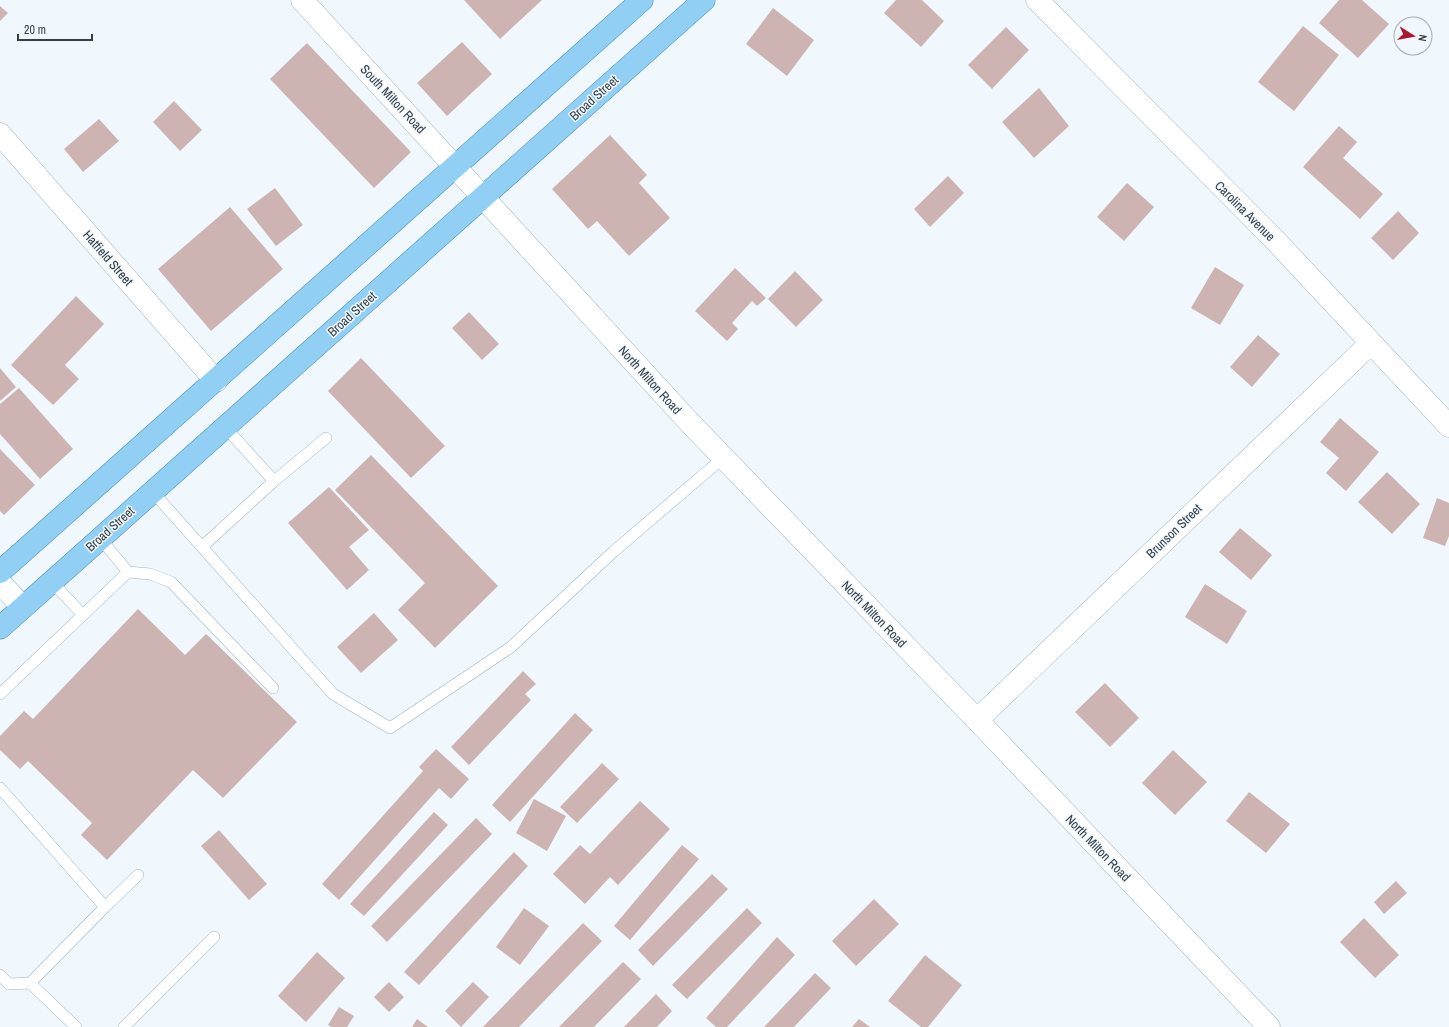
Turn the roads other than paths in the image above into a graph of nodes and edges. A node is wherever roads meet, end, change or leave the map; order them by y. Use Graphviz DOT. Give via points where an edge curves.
graph roads {
  1 [pos="302,0"];
  2 [pos="642,0"];
  3 [pos="704,0"];
  4 [pos="1037,0"];
  5 [pos="0,134"];
  6 [pos="456,167"];
  7 [pos="484,197"];
  8 [pos="1371,343"];
  9 [pos="216,381"];
  10 [pos="1449,426"];
  11 [pos="225,427"];
  12 [pos="326,438"];
  13 [pos="723,458"];
  14 [pos="274,481"];
  15 [pos="152,491"];
  16 [pos="100,538"];
  17 [pos="203,546"];
  18 [pos="0,572"];
  19 [pos="128,572"];
  20 [pos="51,582"];
  21 [pos="0,583"];
  22 [pos="23,607"];
  23 [pos="83,615"];
  24 [pos="0,628"];
  25 [pos="273,688"];
  26 [pos="0,694"];
  27 [pos="977,720"];
  28 [pos="0,788"];
  29 [pos="138,875"];
  30 [pos="105,907"];
  31 [pos="214,937"];
  32 [pos="0,976"];
  33 [pos="30,983"];
  34 [pos="76,1027"];
  35 [pos="124,1027"];
  36 [pos="1269,1027"];
  1 -- 6 [label="street, South Milton Road"];
  2 -- 6 [label="main road"];
  3 -- 7 [label="main road, Broad Street"];
  4 -- 8 [label="street, Carolina Avenue" via="1273,238"];
  5 -- 9 [label="street, Hatfield Street"];
  6 -- 7 [label="street, South Milton Road"];
  6 -- 9 [label="main road"];
  7 -- 11 [label="main road, Broad Street"];
  7 -- 13 [label="street, North Milton Road"];
  8 -- 10 [label="street, Carolina Avenue"];
  8 -- 27 [label="street, Brunson Street"];
  9 -- 18 [label="main road"];
  11 -- 14 [label="lane"];
  11 -- 15 [label="main road, Broad Street"];
  12 -- 14 [label="lane"];
  13 -- 17 [label="lane" via="613,552 511,647 390,728 334,694"];
  13 -- 27 [label="street, North Milton Road"];
  14 -- 17 [label="lane"];
  15 -- 16 [label="main road, Broad Street"];
  15 -- 17 [label="lane"];
  16 -- 19 [label="lane"];
  16 -- 20 [label="main road, Broad Street"];
  19 -- 23 [label="lane"];
  19 -- 25 [label="lane" via="150,574 171,582"];
  20 -- 22 [label="main road, Broad Street"];
  20 -- 23 [label="lane"];
  21 -- 22 [label="street"];
  22 -- 24 [label="main road, Broad Street"];
  23 -- 26 [label="lane"];
  27 -- 36 [label="street, North Milton Road"];
  28 -- 30 [label="lane"];
  29 -- 30 [label="lane"];
  30 -- 33 [label="lane"];
  31 -- 35 [label="lane"];
  32 -- 33 [label="lane" via="9,984"];
  33 -- 34 [label="lane"];
}
